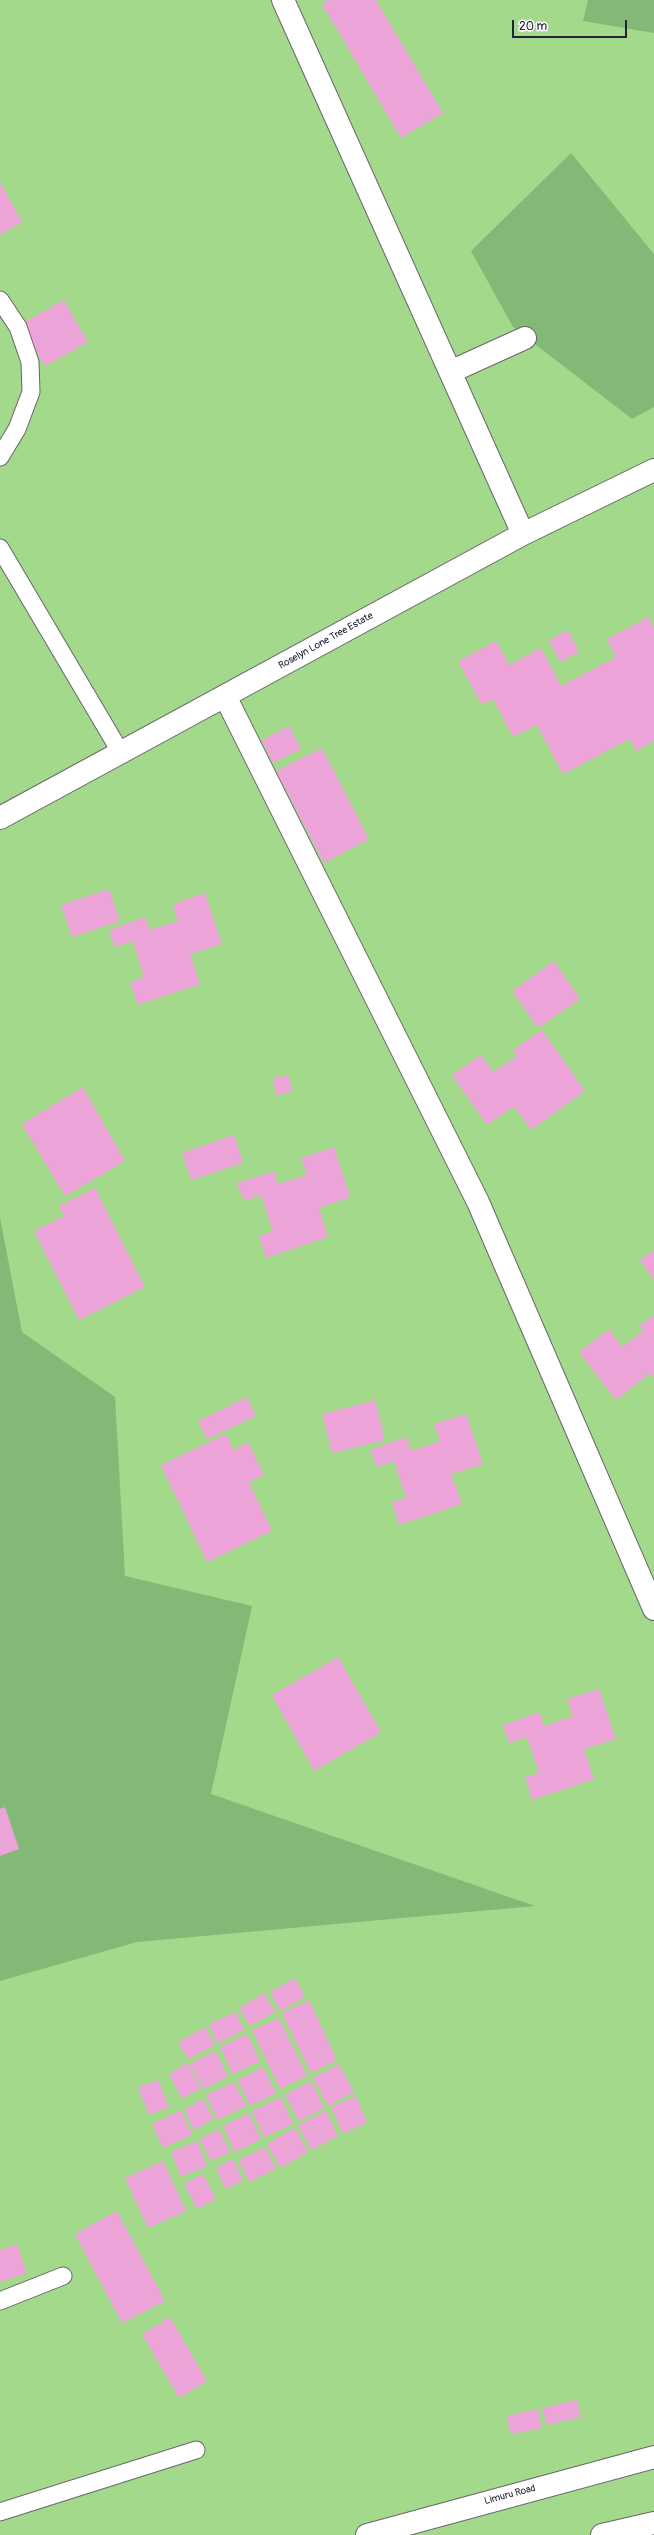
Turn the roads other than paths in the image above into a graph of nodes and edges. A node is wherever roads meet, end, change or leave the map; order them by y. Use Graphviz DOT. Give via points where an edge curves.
graph roads {
  1 [pos="283,0"];
  2 [pos="0,300"];
  3 [pos="525,338"];
  4 [pos="450,372"];
  5 [pos="0,457"];
  6 [pos="651,477"];
  7 [pos="523,534"];
  8 [pos="0,548"];
  9 [pos="225,696"];
  10 [pos="121,753"];
  11 [pos="0,818"];
  12 [pos="654,1609"];
  13 [pos="63,2276"];
  14 [pos="0,2301"];
  15 [pos="196,2450"];
  16 [pos="654,2457"];
  17 [pos="0,2512"];
  18 [pos="654,2523"];
  19 [pos="367,2535"];
  20 [pos="602,2535"];
  1 -- 4 [label="street"];
  2 -- 5 [label="lane" via="18,327 30,362 31,392 17,429"];
  3 -- 4 [label="street"];
  4 -- 7 [label="street"];
  6 -- 7 [label="street, Roselyn Lone Tree Estate"];
  7 -- 9 [label="street, Roselyn Lone Tree Estate"];
  8 -- 10 [label="lane"];
  9 -- 10 [label="street, Roselyn Lone Tree Estate"];
  9 -- 12 [label="street" via="478,1202"];
  10 -- 11 [label="street, Roselyn Lone Tree Estate"];
  13 -- 14 [label="lane"];
  15 -- 17 [label="lane"];
  16 -- 19 [label="street, Limuru Road"];
  18 -- 20 [label="street"];
}
